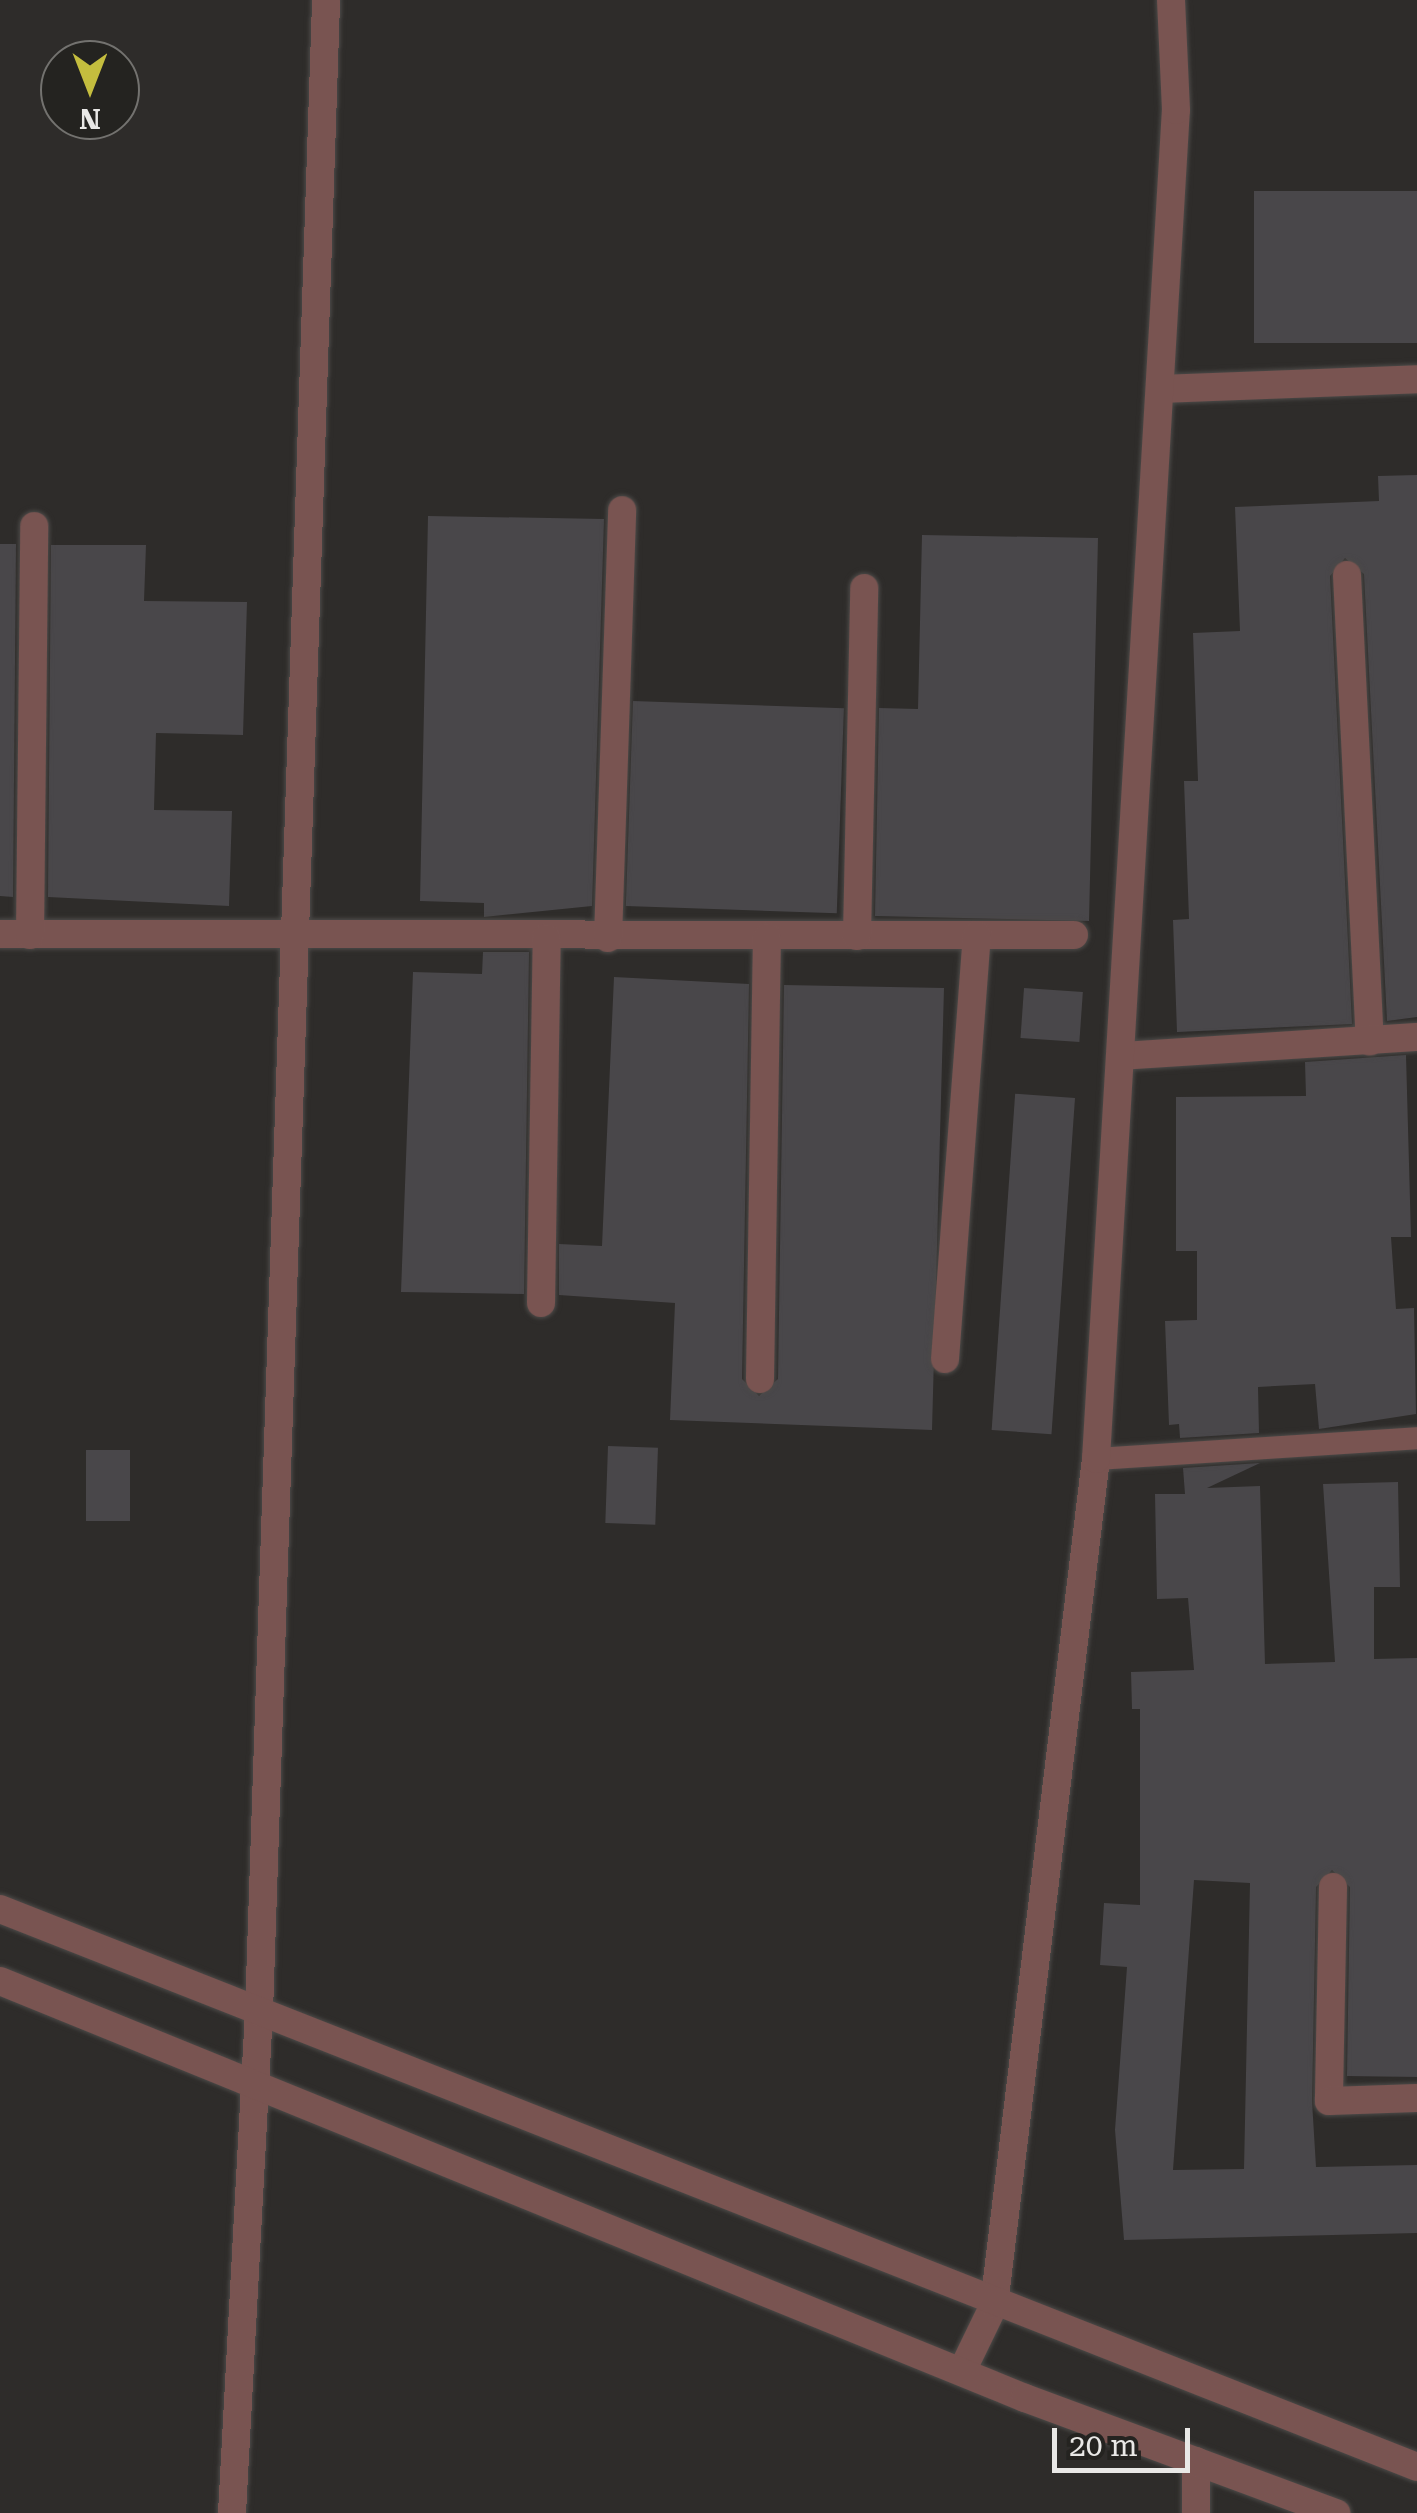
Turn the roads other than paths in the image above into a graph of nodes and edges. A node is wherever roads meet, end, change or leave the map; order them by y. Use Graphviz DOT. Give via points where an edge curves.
graph roads {
  1 [pos="326,0"];
  2 [pos="1171,0"];
  3 [pos="1417,379"];
  4 [pos="1161,388"];
  5 [pos="622,510"];
  6 [pos="34,526"];
  7 [pos="1347,575"];
  8 [pos="864,588"];
  9 [pos="0,934"];
  10 [pos="30,935"];
  11 [pos="857,936"];
  12 [pos="976,936"];
  13 [pos="1074,936"];
  14 [pos="768,937"];
  15 [pos="547,938"];
  16 [pos="608,938"];
  17 [pos="291,939"];
  18 [pos="1417,1037"];
  19 [pos="1370,1041"];
  20 [pos="1121,1056"];
  21 [pos="541,1303"];
  22 [pos="945,1359"];
  23 [pos="760,1379"];
  24 [pos="1417,1438"];
  25 [pos="1096,1459"];
  26 [pos="1334,1887"];
  27 [pos="0,1909"];
  28 [pos="0,1981"];
  29 [pos="259,2012"];
  30 [pos="256,2082"];
  31 [pos="1417,2098"];
  32 [pos="994,2304"];
  33 [pos="962,2372"];
  34 [pos="1196,2461"];
  35 [pos="1417,2467"];
  36 [pos="232,2513"];
  37 [pos="1196,2513"];
  38 [pos="1336,2513"];
  1 -- 17 [label="street"];
  2 -- 4 [label="street" via="1176,110"];
  3 -- 4 [label="street"];
  4 -- 20 [label="street"];
  5 -- 16 [label="street"];
  6 -- 10 [label="street"];
  7 -- 19 [label="street"];
  8 -- 11 [label="street"];
  9 -- 10 [label="street"];
  10 -- 17 [label="street"];
  11 -- 12 [label="street"];
  11 -- 14 [label="street"];
  12 -- 13 [label="street"];
  12 -- 22 [label="street"];
  14 -- 16 [label="street"];
  14 -- 23 [label="street"];
  15 -- 16 [label="street"];
  15 -- 17 [label="street"];
  15 -- 21 [label="street"];
  17 -- 29 [label="street"];
  18 -- 19 [label="street"];
  19 -- 20 [label="street"];
  20 -- 25 [label="street"];
  24 -- 25 [label="lane"];
  25 -- 32 [label="street"];
  26 -- 31 [label="street" via="1328,2101"];
  27 -- 29 [label="street"];
  28 -- 30 [label="street"];
  29 -- 30 [label="street"];
  29 -- 32 [label="street"];
  30 -- 33 [label="street"];
  30 -- 36 [label="street"];
  32 -- 33 [label="street"];
  32 -- 35 [label="street"];
  33 -- 34 [label="street"];
  34 -- 37 [label="street"];
  34 -- 38 [label="street"];
}
